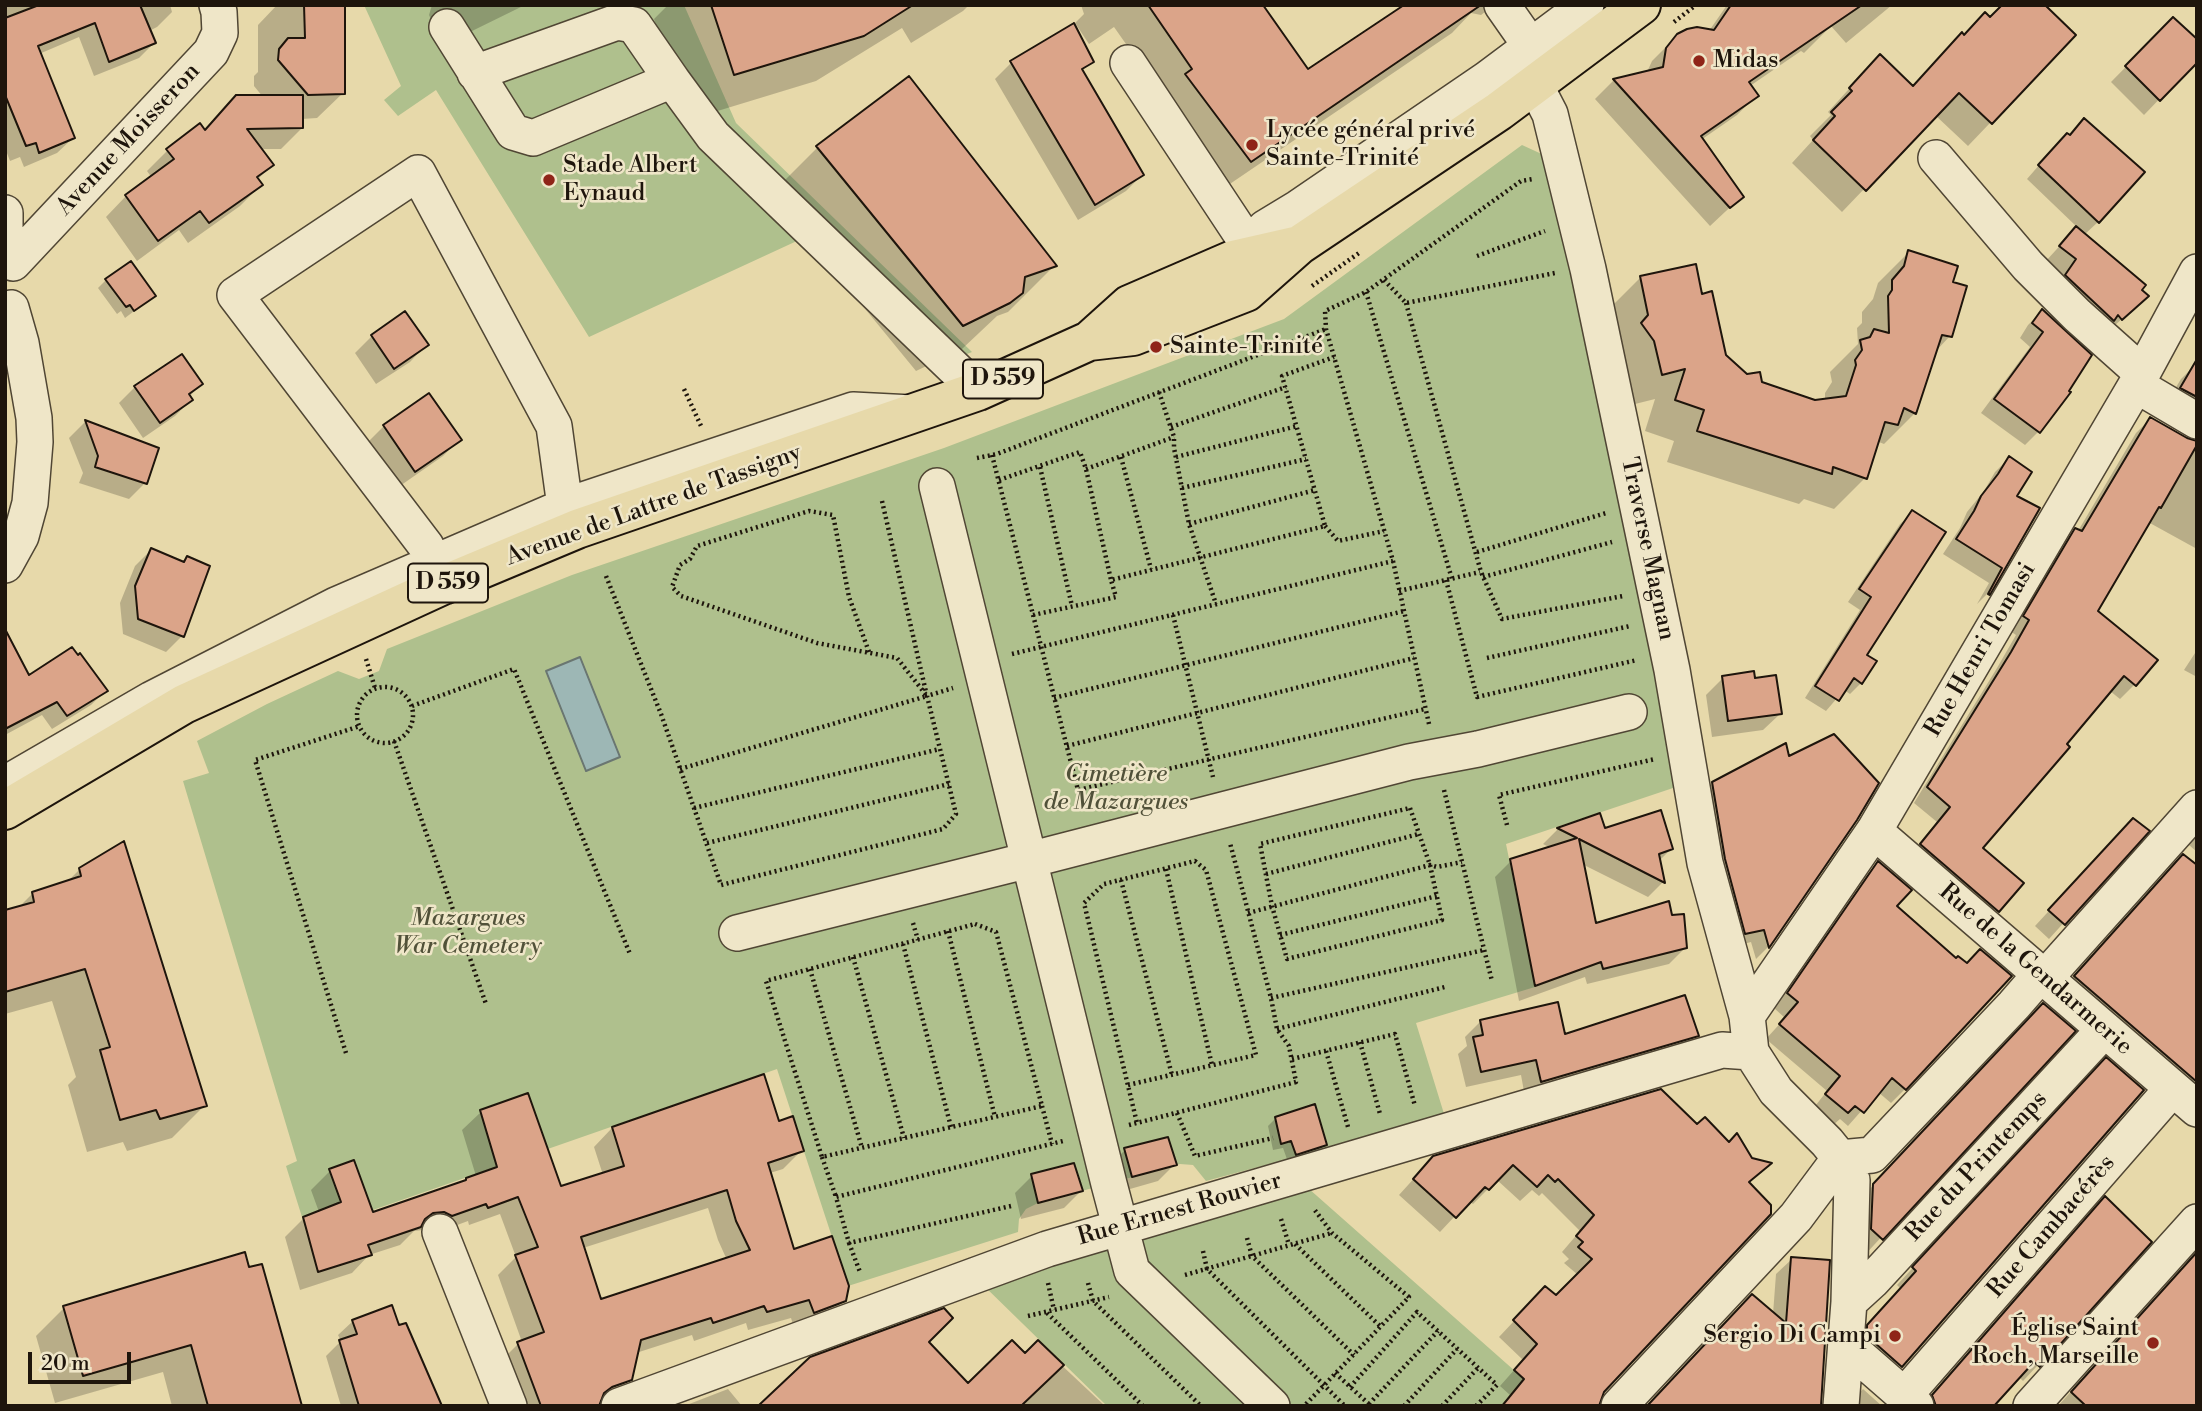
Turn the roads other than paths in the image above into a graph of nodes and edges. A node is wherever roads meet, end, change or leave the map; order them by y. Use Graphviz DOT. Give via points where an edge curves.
graph roads {
  1 [pos="217,5"];
  2 [pos="1502,5"];
  3 [pos="1586,5"];
  4 [pos="1641,5"];
  5 [pos="447,27"];
  6 [pos="1128,63"];
  7 [pos="1539,68"];
  8 [pos="475,74"];
  9 [pos="673,80"];
  10 [pos="1936,158"];
  11 [pos="5,213"];
  12 [pos="1298,245"];
  13 [pos="8,252"];
  14 [pos="1255,255"];
  15 [pos="2192,291"];
  16 [pos="8,309"];
  17 [pos="1089,341"];
  18 [pos="2139,379"];
  19 [pos="978,391"];
  20 [pos="2197,421"];
  21 [pos="937,486"];
  22 [pos="573,517"];
  23 [pos="5,565"];
  24 [pos="438,574"];
  25 [pos="1629,712"];
  26 [pos="5,784"];
  27 [pos="2197,808"];
  28 [pos="5,810"];
  29 [pos="1874,831"];
  30 [pos="1029,860"];
  31 [pos="737,933"];
  32 [pos="2042,977"];
  33 [pos="1747,1016"];
  34 [pos="2104,1030"];
  35 [pos="1751,1052"];
  36 [pos="2185,1099"];
  37 [pos="1840,1158"];
  38 [pos="1796,1217"];
  39 [pos="2197,1222"];
  40 [pos="1120,1228"];
  41 [pos="1852,1232"];
  42 [pos="440,1233"];
  43 [pos="1849,1302"];
  44 [pos="1846,1345"];
  45 [pos="667,1398"];
  46 [pos="1910,1401"];
  47 [pos="509,1406"];
  48 [pos="619,1406"];
  49 [pos="1272,1406"];
  50 [pos="1619,1406"];
  51 [pos="1841,1406"];
  52 [pos="2031,1406"];
  1 -- 13 [label="street, Avenue Moisseron" via="220,33 211,52"];
  2 -- 7 [label="street, Traverse Magnan"];
  3 -- 7 [label="street"];
  4 -- 7 [label="main road, Avenue de Lattre de Tassigny / D 559"];
  5 -- 8 [label="street"];
  6 -- 14 [label="street"];
  7 -- 12 [label="main road, Avenue de Lattre de Tassigny / D 559"];
  7 -- 14 [label="street" via="1399,140 1265,228"];
  7 -- 33 [label="street, Traverse Magnan" via="1550,114 1565,230 1588,269 1672,670 1705,863"];
  8 -- 9 [label="street" via="617,22 634,24"];
  8 -- 9 [label="street" via="513,132 533,138"];
  9 -- 19 [label="street" via="713,136"];
  10 -- 18 [label="street" via="2028,266"];
  11 -- 13 [label="street"];
  12 -- 14 [label="main road, Avenue de Lattre de Tassigny / D 559"];
  12 -- 17 [label="main road, Avenue de Lattre de Tassigny / D 559" via="1246,292 1133,336"];
  13 -- 16 [label="street" via="23,281 18,301"];
  14 -- 17 [label="main road, Avenue de Lattre de Tassigny / D 559" via="1129,305"];
  15 -- 18 [label="street, Rue Henri Tomasi"];
  16 -- 23 [label="street" via="21,343 35,442 30,503 21,536"];
  17 -- 19 [label="main road, Avenue de Lattre de Tassigny / D 559"];
  18 -- 20 [label="street"];
  18 -- 29 [label="street, Rue Henri Tomasi"];
  19 -- 22 [label="main road, Avenue de Lattre de Tassigny / D 559"];
  21 -- 30 [label="street"];
  22 -- 24 [label="main road, Avenue de Lattre de Tassigny / D 559"];
  22 -- 24 [label="street" via="563,492 554,426 418,173 235,295 426,546"];
  24 -- 26 [label="street" via="336,605 152,699"];
  24 -- 28 [label="main road, Avenue de Lattre de Tassigny / D 559" via="184,704"];
  25 -- 30 [label="street" via="1409,762"];
  27 -- 32 [label="street"];
  29 -- 32 [label="street, Rue de la Gendarmerie"];
  29 -- 33 [label="street, Rue Henri Tomasi"];
  30 -- 31 [label="street"];
  30 -- 40 [label="street"];
  32 -- 34 [label="street, Rue de la Gendarmerie"];
  32 -- 37 [label="street" via="1872,1155"];
  33 -- 35 [label="street, Traverse Magnan"];
  34 -- 36 [label="street, Rue de la Gendarmerie"];
  34 -- 43 [label="street, Rue du Printemps"];
  35 -- 37 [label="street" via="1776,1091"];
  35 -- 40 [label="street, Rue Ernest Rouvier" via="1722,1050"];
  36 -- 46 [label="street, Rue Cambacérès"];
  37 -- 38 [label="street"];
  37 -- 41 [label="street" via="1852,1180"];
  38 -- 41 [label="street" via="1826,1215"];
  38 -- 50 [label="street"];
  39 -- 52 [label="street"];
  40 -- 45 [label="street, Rue Ernest Rouvier" via="1047,1249"];
  40 -- 49 [label="street" via="1132,1271"];
  41 -- 43 [label="street"];
  42 -- 47 [label="street"];
  43 -- 44 [label="street"];
  44 -- 46 [label="street"];
  44 -- 51 [label="street"];
  45 -- 48 [label="street, Rue Ernest Rouvier"];
}
